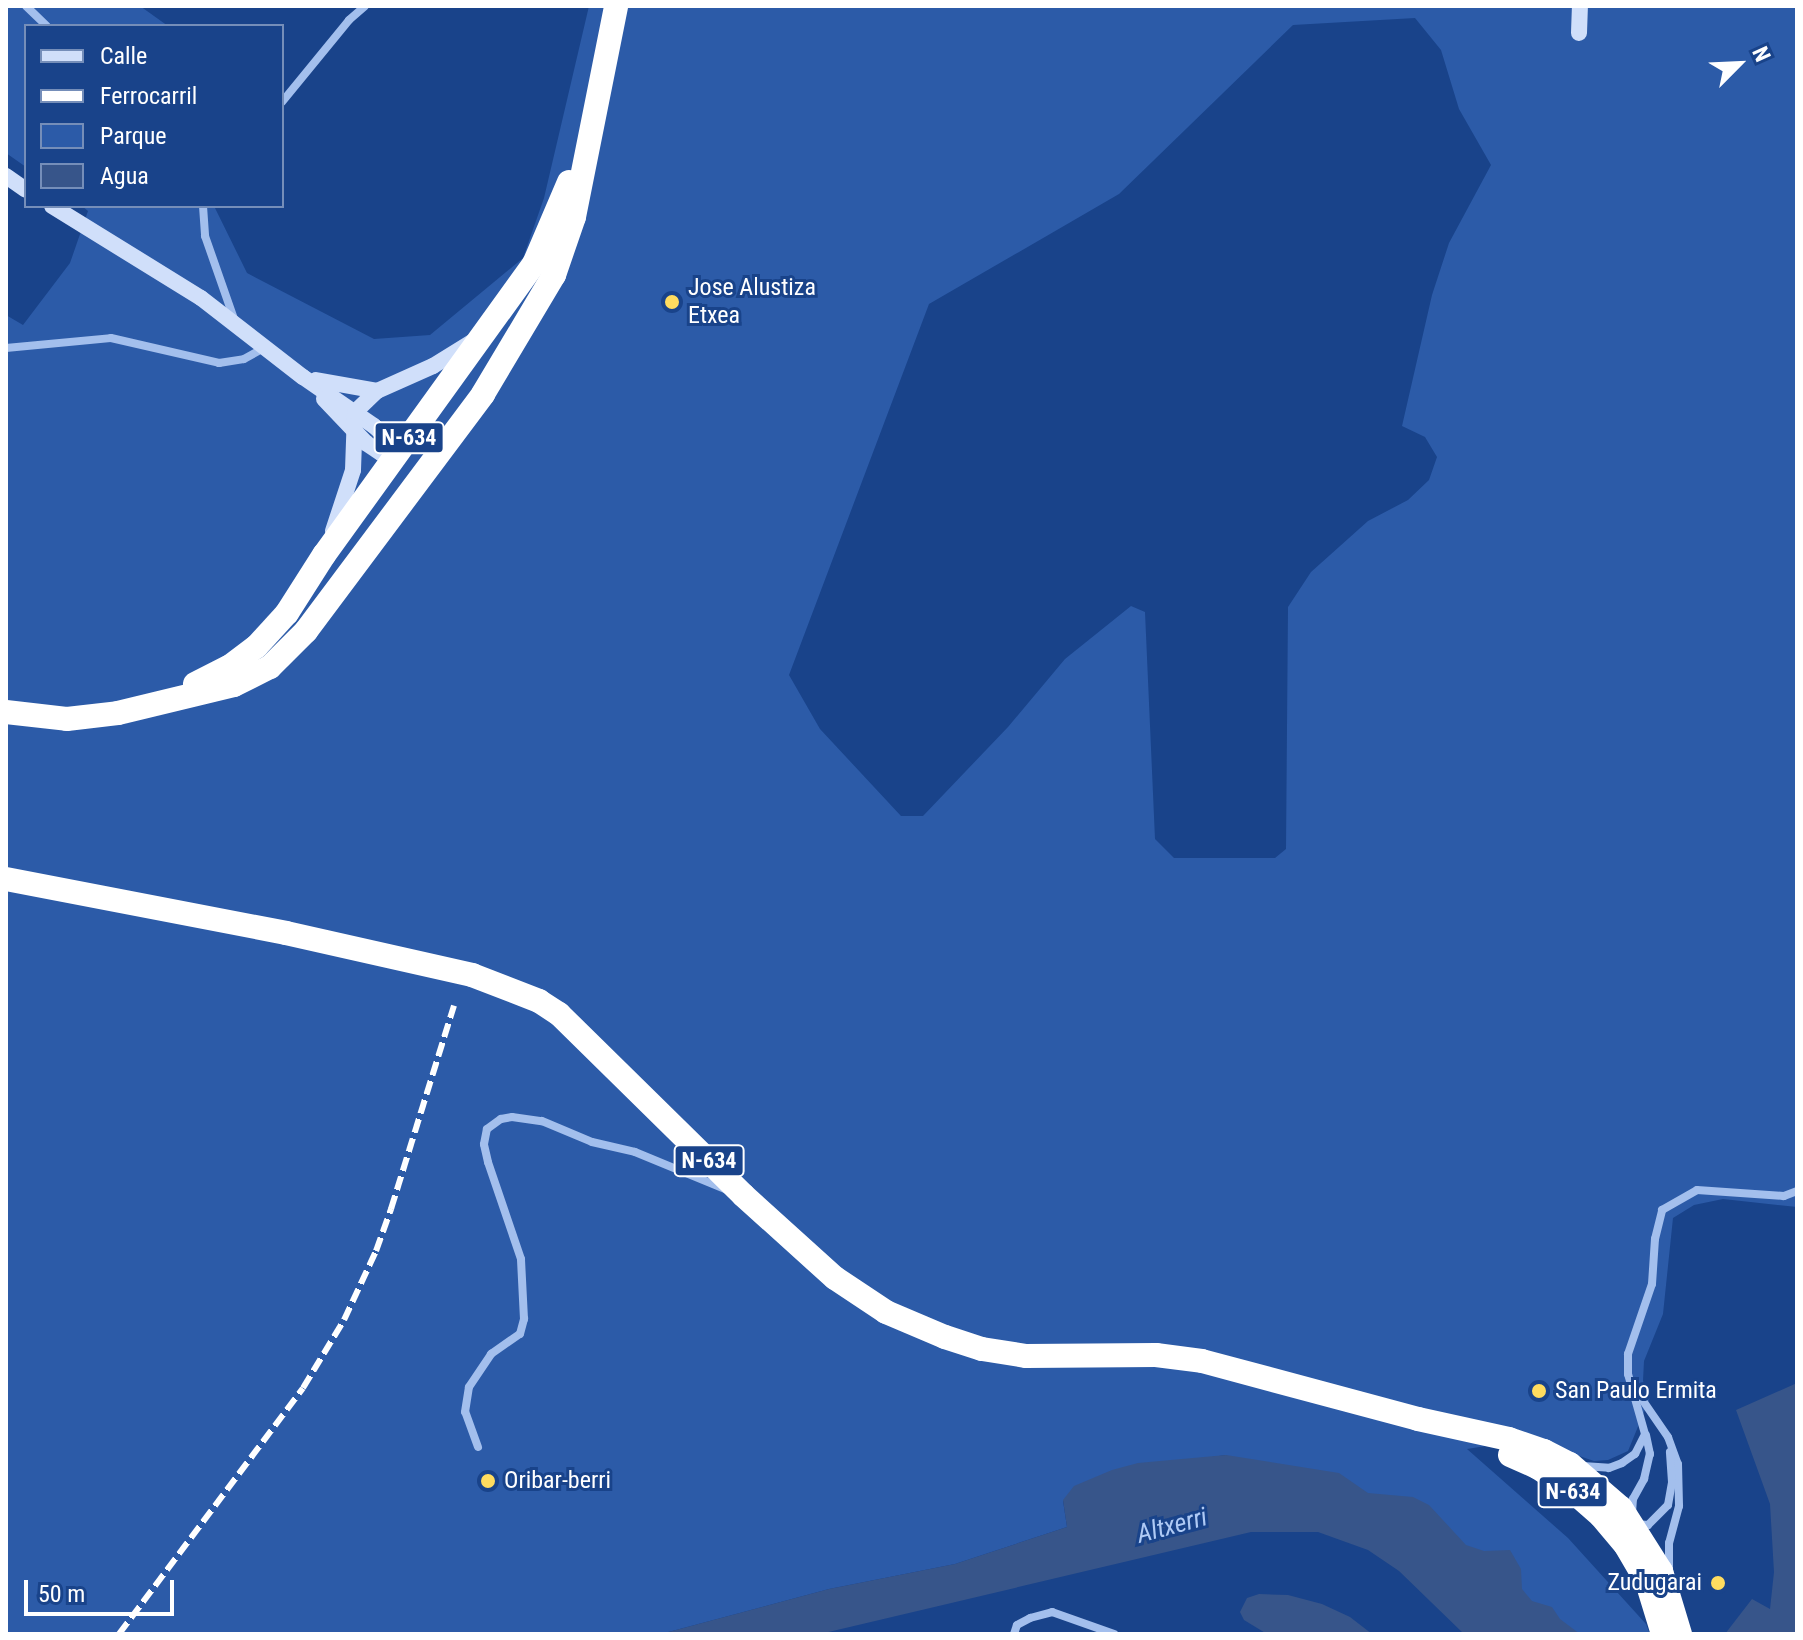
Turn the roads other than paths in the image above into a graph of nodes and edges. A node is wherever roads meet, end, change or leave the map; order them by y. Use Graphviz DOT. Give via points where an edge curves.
graph roads {
  1 [pos="26,6"];
  2 [pos="365,6"];
  3 [pos="616,6"];
  4 [pos="1580,6"];
  5 [pos="45,24"];
  6 [pos="1579,33"];
  7 [pos="284,100"];
  8 [pos="593,116"];
  9 [pos="6,176"];
  10 [pos="24,189"];
  11 [pos="55,208"];
  12 [pos="203,208"];
  13 [pos="496,320"];
  14 [pos="234,324"];
  15 [pos="6,348"];
  16 [pos="264,348"];
  17 [pos="513,348"];
  18 [pos="303,377"];
  19 [pos="377,391"];
  20 [pos="355,412"];
  21 [pos="353,429"];
  22 [pos="397,455"];
  23 [pos="324,555"];
  24 [pos="347,577"];
  25 [pos="156,704"];
  26 [pos="6,712"];
  27 [pos="6,879"];
  28 [pos="1797,1191"];
  29 [pos="743,1195"];
  30 [pos="1628,1374"];
  31 [pos="1418,1419"];
  32 [pos="1645,1434"];
  33 [pos="1668,1437"];
  34 [pos="478,1447"];
  35 [pos="1570,1464"];
  36 [pos="1537,1467"];
  37 [pos="1633,1524"];
  38 [pos="1647,1582"];
  39 [pos="1671,1598"];
  40 [pos="1014,1634"];
  41 [pos="1114,1634"];
  42 [pos="1663,1634"];
  43 [pos="1680,1634"];
  1 -- 5 [label="street"];
  2 -- 7 [label="street"];
  3 -- 8 [label="highway, N-634"];
  4 -- 6 [label="main road"];
  8 -- 13 [label="highway, N-634" via="534,264"];
  8 -- 17 [label="highway, N-634" via="574,217 554,275"];
  9 -- 10 [label="main road"];
  11 -- 14 [label="main road"];
  12 -- 14 [label="street" via="205,236"];
  13 -- 19 [label="main road" via="464,349"];
  13 -- 22 [label="highway, N-634"];
  14 -- 16 [label="main road"];
  15 -- 16 [label="street" via="111,338 219,363 244,359"];
  16 -- 18 [label="main road"];
  17 -- 22 [label="highway" via="431,442"];
  17 -- 24 [label="highway, N-634"];
  18 -- 19 [label="main road"];
  18 -- 20 [label="main road"];
  18 -- 21 [label="main road"];
  19 -- 20 [label="main road"];
  20 -- 21 [label="main road"];
  20 -- 22 [label="main road" via="390,441"];
  21 -- 22 [label="main road" via="381,453"];
  21 -- 23 [label="main road" via="353,470"];
  22 -- 23 [label="highway, N-634"];
  22 -- 24 [label="highway" via="402,471 399,488"];
  23 -- 25 [label="highway, N-634" via="287,613 256,647 229,667"];
  24 -- 25 [label="highway, N-634" via="270,667 234,685"];
  25 -- 26 [label="highway, N-634" via="67,719"];
  27 -- 29 [label="highway, N-634" via="286,933 472,975 516,991 559,1014"];
  28 -- 30 [label="street" via="1784,1196 1697,1190 1662,1210 1652,1284 1628,1354"];
  29 -- 31 [label="highway, N-634" via="835,1278 886,1312 982,1349 1026,1356 1156,1355 1202,1361"];
  29 -- 34 [label="street" via="542,1121 512,1117 487,1129 488,1162 521,1259 524,1319 520,1334 491,1354 469,1387 465,1412"];
  30 -- 32 [label="street"];
  30 -- 33 [label="street"];
  31 -- 35 [label="highway, N-634" via="1509,1439"];
  31 -- 36 [label="highway, N-634"];
  32 -- 35 [label="street" via="1635,1454 1622,1463 1593,1468"];
  32 -- 37 [label="street" via="1650,1454 1633,1499"];
  33 -- 37 [label="street" via="1668,1505 1648,1525"];
  33 -- 39 [label="street" via="1680,1481 1669,1543"];
  35 -- 37 [label="highway, N-634"];
  36 -- 37 [label="street" via="1570,1477 1622,1521"];
  36 -- 38 [label="highway, N-634" via="1601,1516"];
  37 -- 38 [label="street"];
  37 -- 39 [label="highway, N-634"];
  38 -- 42 [label="highway, N-634"];
  39 -- 43 [label="highway, N-634"];
  40 -- 41 [label="street" via="1017,1625 1052,1612"];
}
